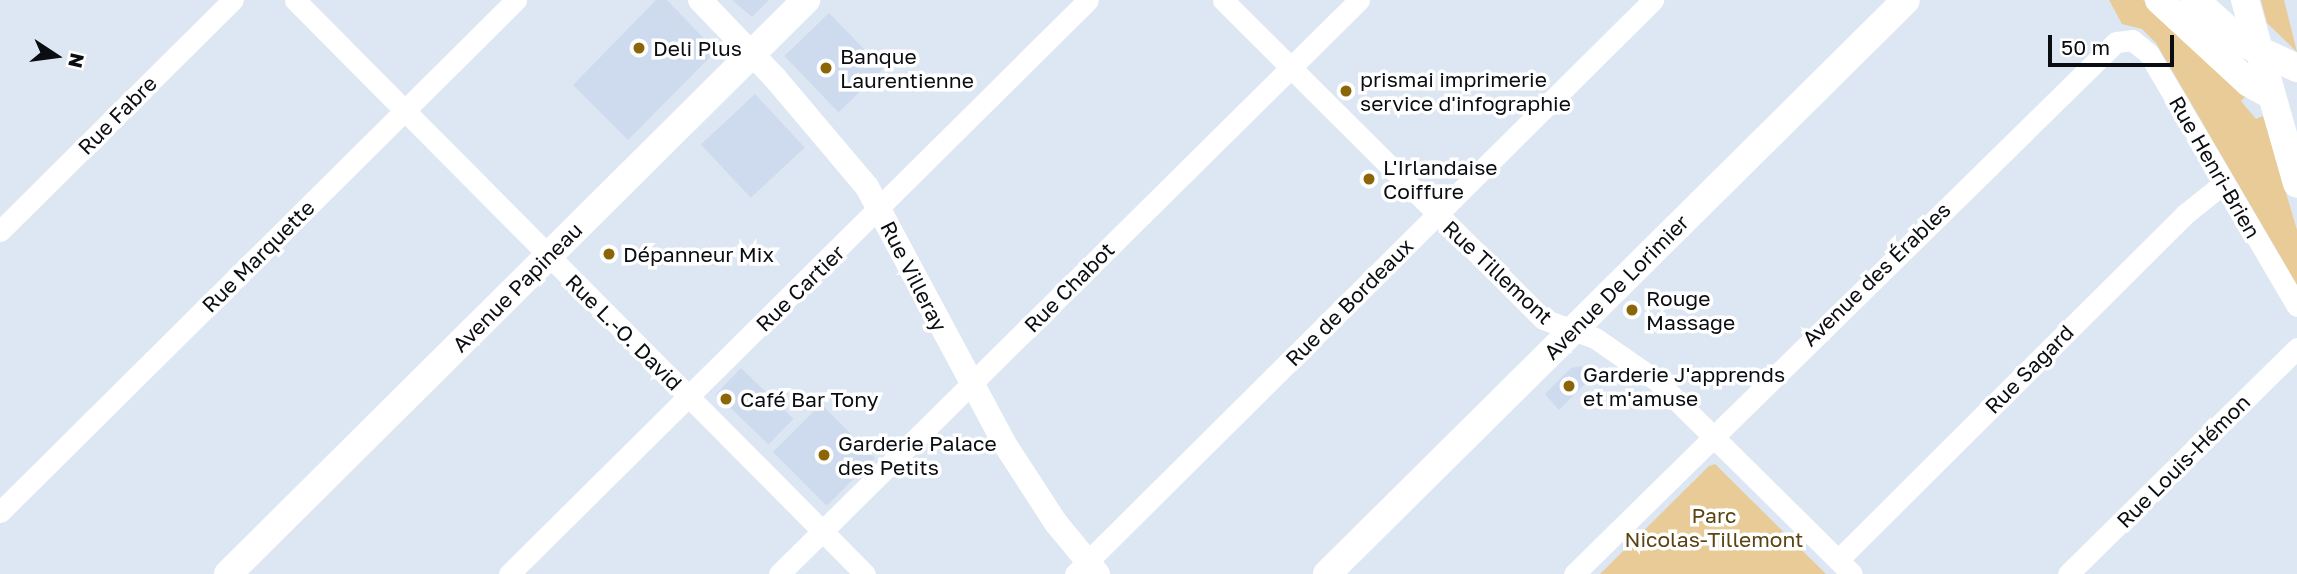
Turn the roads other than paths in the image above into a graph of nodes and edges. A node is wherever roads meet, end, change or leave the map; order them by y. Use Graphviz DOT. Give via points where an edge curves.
graph roads {
  1 [pos="233,0"];
  2 [pos="295,0"];
  3 [pos="516,0"];
  4 [pos="701,0"];
  5 [pos="806,0"];
  6 [pos="1088,0"];
  7 [pos="1223,0"];
  8 [pos="1359,0"];
  9 [pos="1653,0"];
  10 [pos="1906,0"];
  11 [pos="2158,0"];
  12 [pos="2195,0"];
  13 [pos="2245,0"];
  14 [pos="2124,39"];
  15 [pos="2261,53"];
  16 [pos="753,54"];
  17 [pos="1291,67"];
  18 [pos="2297,68"];
  19 [pos="2272,96"];
  20 [pos="404,110"];
  21 [pos="2224,183"];
  22 [pos="2297,184"];
  23 [pos="880,209"];
  24 [pos="1437,215"];
  25 [pos="0,231"];
  26 [pos="549,256"];
  27 [pos="2297,306"];
  28 [pos="1572,331"];
  29 [pos="2297,348"];
  30 [pos="971,384"];
  31 [pos="689,397"];
  32 [pos="1713,435"];
  33 [pos="0,513"];
  34 [pos="822,531"];
  35 [pos="1845,567"];
  36 [pos="1087,570"];
  37 [pos="228,574"];
  38 [pos="509,574"];
  39 [pos="779,574"];
  40 [pos="865,574"];
  41 [pos="1327,574"];
  42 [pos="1574,574"];
  43 [pos="2068,574"];
  1 -- 25 [label="street, Rue Fabre"];
  2 -- 20 [label="street, Rue L.-O. David"];
  3 -- 20 [label="street, Rue Marquette"];
  4 -- 16 [label="street, Rue Villeray"];
  5 -- 16 [label="main road, Avenue Papineau"];
  6 -- 23 [label="street, Rue Cartier"];
  7 -- 17 [label="street, Rue Tillemont"];
  8 -- 17 [label="street, Rue Chabot"];
  9 -- 24 [label="street, Rue de Bordeaux"];
  10 -- 28 [label="main road, Avenue De Lorimier"];
  11 -- 19 [label="main road" via="2249,83"];
  12 -- 15 [label="main road"];
  13 -- 15 [label="main road"];
  14 -- 21 [label="street, Rue Henri-Brien" via="2149,54"];
  14 -- 32 [label="street, Avenue des Érables" via="2108,46"];
  15 -- 18 [label="main road"];
  15 -- 19 [label="main road"];
  16 -- 23 [label="street, Rue Villeray" via="863,181"];
  16 -- 26 [label="main road, Avenue Papineau"];
  17 -- 24 [label="street, Rue Tillemont"];
  17 -- 30 [label="street, Rue Chabot"];
  19 -- 22 [label="main road"];
  20 -- 26 [label="street, Rue L.-O. David"];
  20 -- 33 [label="street, Rue Marquette"];
  21 -- 27 [label="street, Rue Henri-Brien"];
  21 -- 35 [label="street, Rue Sagard" via="2184,215"];
  23 -- 30 [label="street, Rue Villeray"];
  23 -- 31 [label="street, Rue Cartier"];
  24 -- 28 [label="street, Rue Tillemont" via="1549,325"];
  24 -- 36 [label="street, Rue de Bordeaux"];
  26 -- 31 [label="street, Rue L.-O. David"];
  26 -- 37 [label="main road, Avenue Papineau"];
  28 -- 32 [label="street, Rue Tillemont" via="1595,338 1637,366"];
  28 -- 41 [label="main road, Avenue De Lorimier"];
  29 -- 43 [label="street, Rue Louis-Hémon"];
  30 -- 34 [label="street, Rue Chabot"];
  30 -- 36 [label="street, Rue Villeray"];
  31 -- 34 [label="street, Rue L.-O. David"];
  31 -- 38 [label="street, Rue Cartier"];
  32 -- 35 [label="street, Rue Tillemont"];
  32 -- 42 [label="street, Avenue des Érables"];
  34 -- 39 [label="street, Rue Chabot"];
  34 -- 40 [label="street, Rue L.-O. David"];
}
